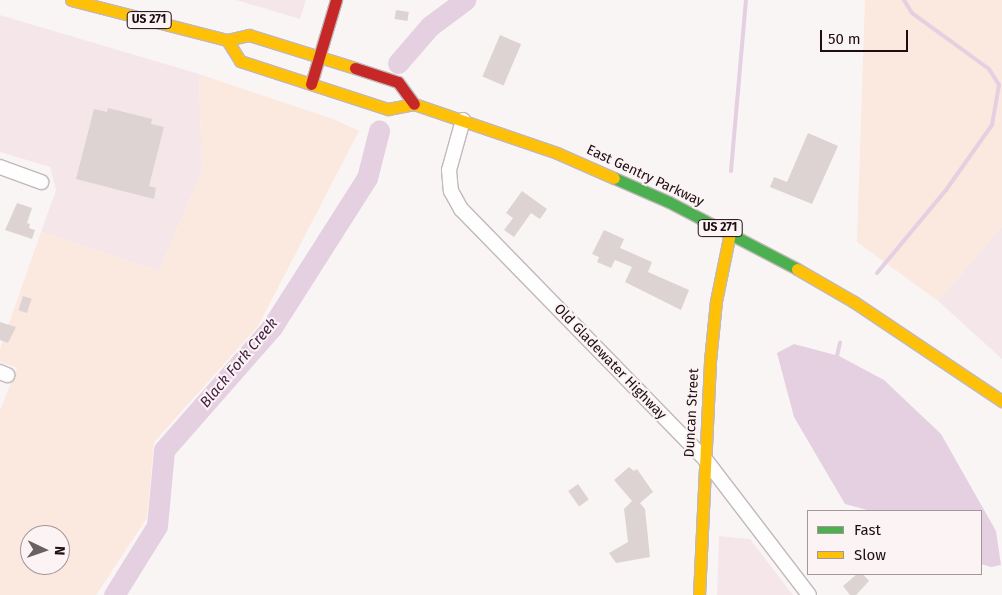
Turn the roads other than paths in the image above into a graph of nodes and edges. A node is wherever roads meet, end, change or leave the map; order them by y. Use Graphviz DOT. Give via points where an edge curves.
graph roads {
  1 [pos="71,0"];
  2 [pos="336,0"];
  3 [pos="227,40"];
  4 [pos="319,57"];
  5 [pos="311,84"];
  6 [pos="414,104"];
  7 [pos="462,120"];
  8 [pos="0,168"];
  9 [pos="40,182"];
  10 [pos="730,233"];
  11 [pos="1002,402"];
  12 [pos="705,458"];
  13 [pos="698,595"];
  14 [pos="808,595"];
  1 -- 3 [label="main road, US 271"];
  2 -- 4 [label="main road"];
  3 -- 4 [label="main road, US 271" via="249,35"];
  3 -- 5 [label="main road, East Gentry Parkway / US 271" via="240,61"];
  4 -- 5 [label="main road"];
  4 -- 6 [label="main road, US 271" via="398,82"];
  5 -- 6 [label="main road, East Gentry Parkway / US 271" via="388,109"];
  6 -- 7 [label="main road, East Gentry Parkway / US 271"];
  7 -- 10 [label="main road, East Gentry Parkway / US 271" via="565,157"];
  7 -- 12 [label="street, Old Gladewater Highway" via="448,170 452,191 461,209"];
  8 -- 9 [label="street"];
  10 -- 11 [label="main road, East Gentry Parkway / US 271" via="894,327"];
  10 -- 12 [label="main road, Duncan Street" via="716,301"];
  12 -- 13 [label="main road, Duncan Street"];
  12 -- 14 [label="street, Old Gladewater Highway"];
}
